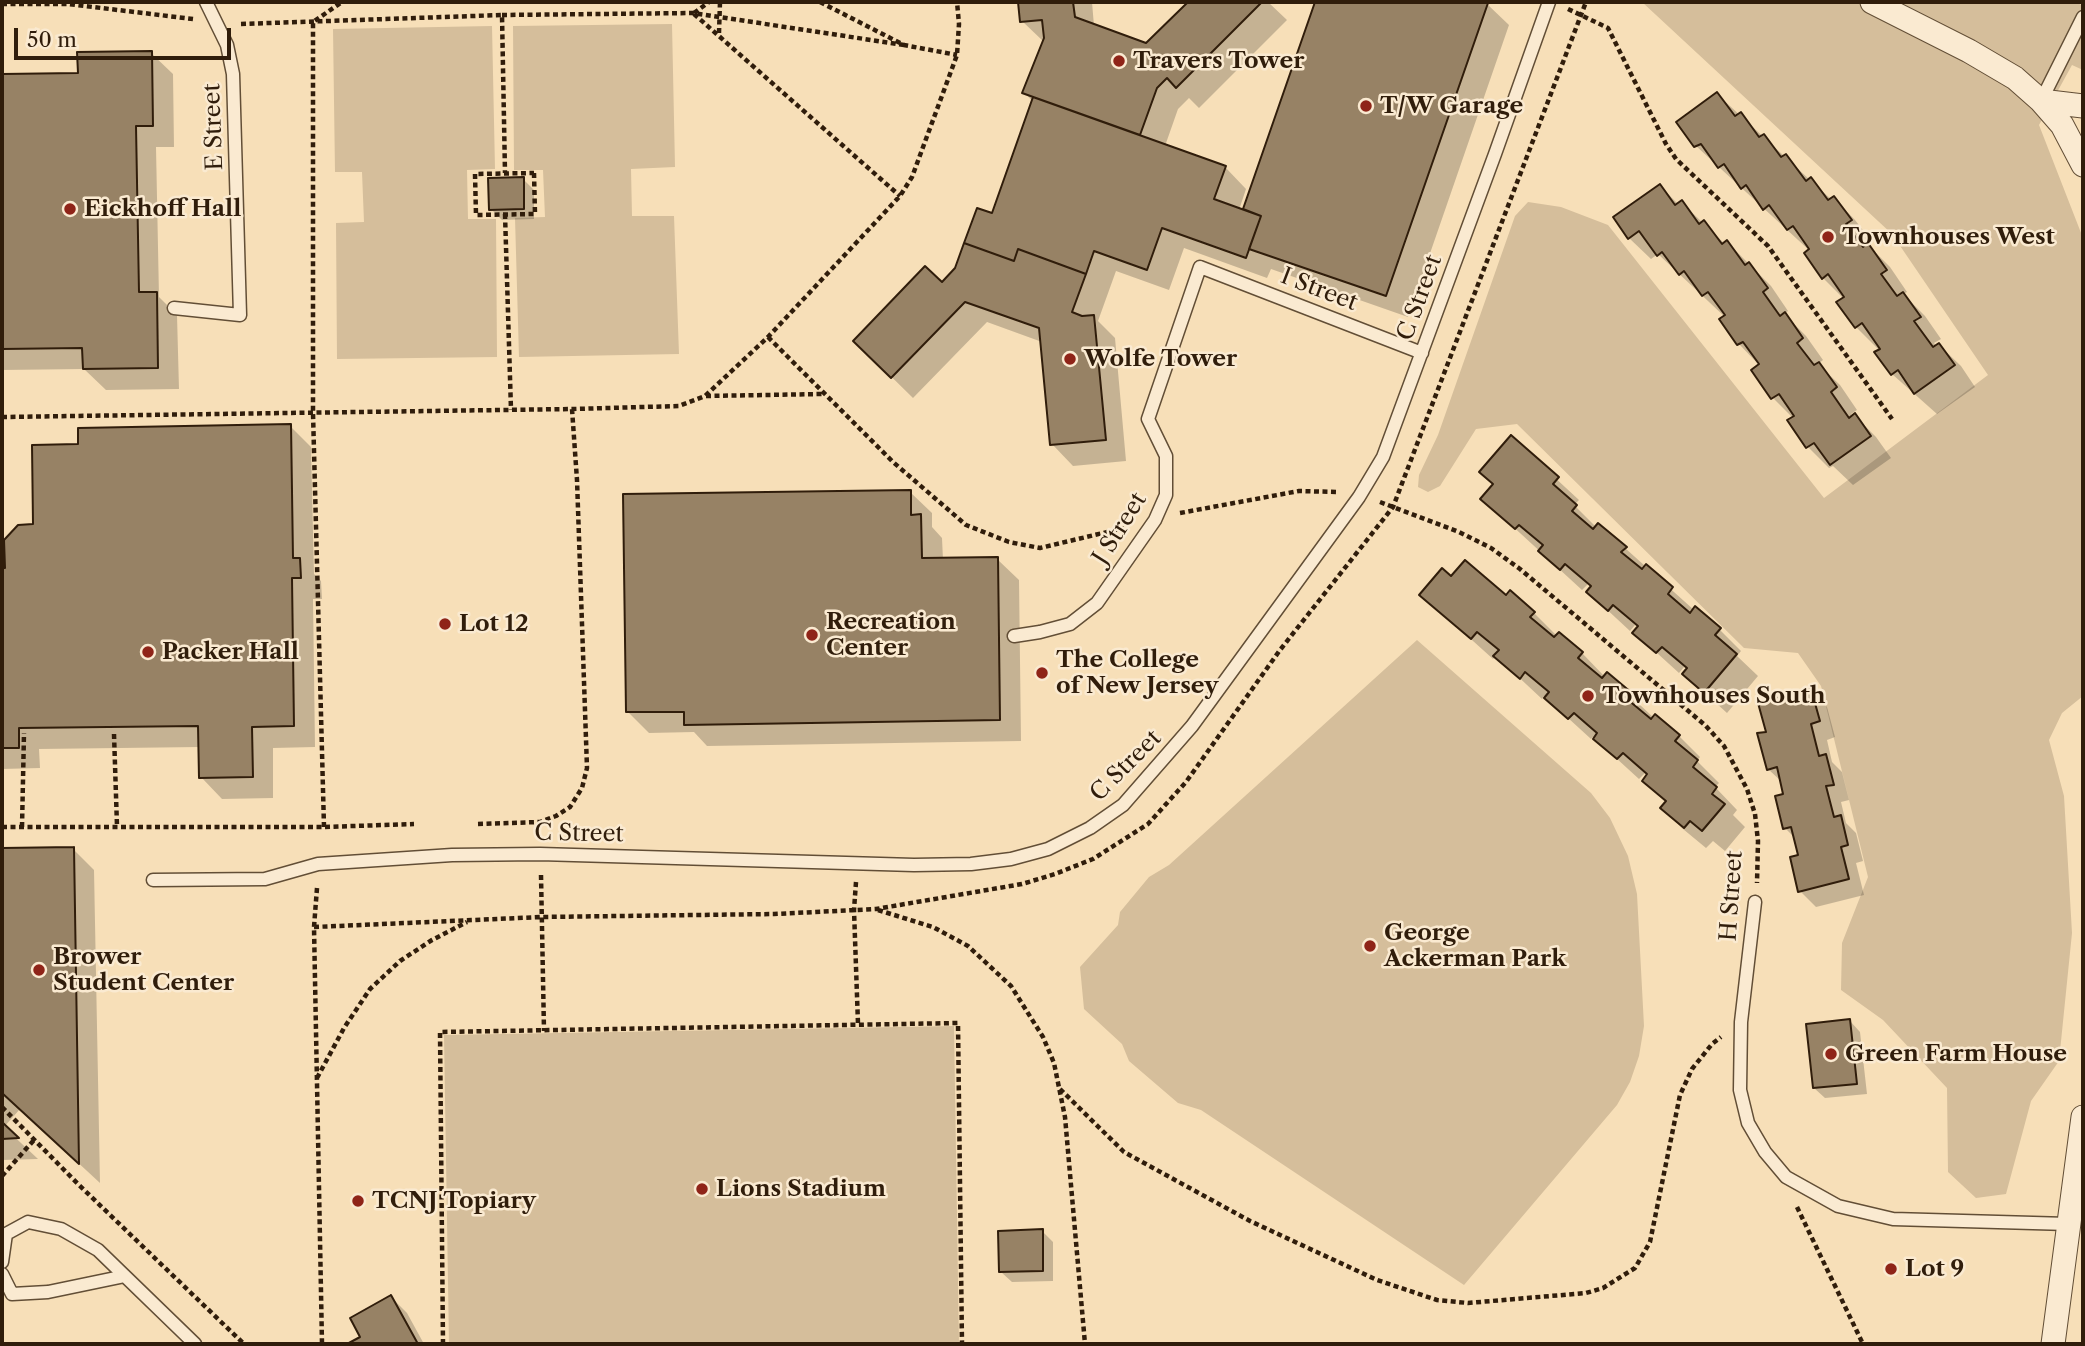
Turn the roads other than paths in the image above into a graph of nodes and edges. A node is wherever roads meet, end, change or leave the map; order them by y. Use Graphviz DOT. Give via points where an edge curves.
graph roads {
  1 [pos="206,2"];
  2 [pos="1549,2"];
  3 [pos="1872,2"];
  4 [pos="2083,17"];
  5 [pos="2041,102"];
  6 [pos="2083,106"];
  7 [pos="2083,165"];
  8 [pos="1200,267"];
  9 [pos="174,308"];
  10 [pos="1422,353"];
  11 [pos="1014,636"];
  12 [pos="153,880"];
  13 [pos="1755,902"];
  14 [pos="2083,1117"];
  15 [pos="2068,1224"];
  16 [pos="2,1262"];
  17 [pos="2,1274"];
  18 [pos="125,1276"];
  19 [pos="195,1344"];
  20 [pos="2053,1344"];
  1 -- 9 [label="lane, E Street" via="227,45 233,74 240,315"];
  2 -- 10 [label="lane, C Street"];
  3 -- 5 [label="street" via="2015,78"];
  4 -- 5 [label="lane"];
  5 -- 6 [label="street"];
  5 -- 7 [label="street" via="2062,125"];
  8 -- 10 [label="lane, I Street"];
  8 -- 11 [label="lane, J Street" via="1148,419 1166,456 1166,495 1155,520 1097,603 1070,624"];
  10 -- 12 [label="lane, C Street" via="1383,457 1359,497 1192,726 1123,804 1058,844 1011,859 971,864 452,855 318,864 265,879"];
  13 -- 15 [label="lane, H Street" via="1741,1022 1740,1090 1748,1123 1786,1177 1838,1206 1893,1219"];
  14 -- 15 [label="street"];
  15 -- 20 [label="street"];
  16 -- 18 [label="lane" via="6,1234 28,1222 61,1228 98,1250"];
  17 -- 18 [label="lane" via="12,1294 48,1292"];
  18 -- 19 [label="lane"];
}
